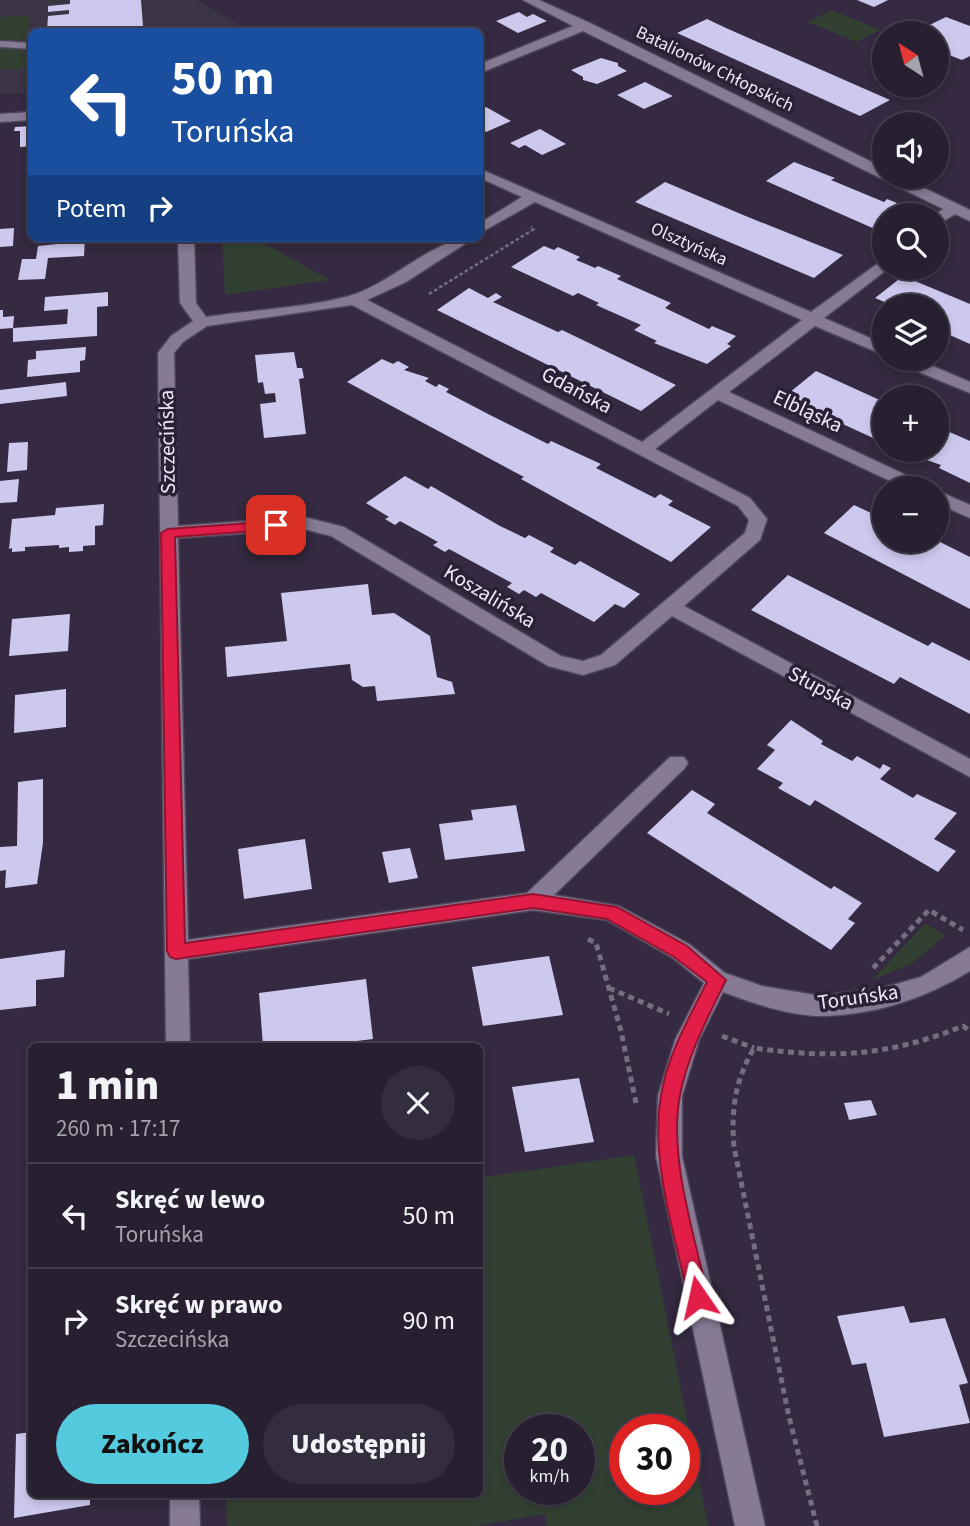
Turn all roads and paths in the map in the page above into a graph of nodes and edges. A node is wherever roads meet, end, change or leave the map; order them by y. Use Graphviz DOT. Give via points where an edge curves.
graph roads {
  1 [pos="530,0"];
  2 [pos="585,26"];
  3 [pos="0,44"];
  4 [pos="28,46"];
  5 [pos="483,68"];
  6 [pos="28,116"];
  7 [pos="0,118"];
  8 [pos="872,168"];
  9 [pos="483,174"];
  10 [pos="915,189"];
  11 [pos="533,197"];
  12 [pos="954,208"];
  13 [pos="949,212"];
  14 [pos="970,216"];
  15 [pos="483,227"];
  16 [pos="186,242"];
  17 [pos="460,242"];
  18 [pos="872,274"];
  19 [pos="354,300"];
  20 [pos="815,320"];
  21 [pos="202,322"];
  22 [pos="872,345"];
  23 [pos="931,371"];
  24 [pos="970,388"];
  25 [pos="717,393"];
  26 [pos="643,450"];
  27 [pos="893,476"];
  28 [pos="949,502"];
  29 [pos="970,512"];
  30 [pos="168,533"];
  31 [pos="752,536"];
  32 [pos="671,607"];
  33 [pos="677,763"];
  34 [pos="970,769"];
  35 [pos="533,901"];
  36 [pos="583,937"];
  37 [pos="176,951"];
  38 [pos="968,962"];
  39 [pos="717,980"];
  40 [pos="970,1031"];
  41 [pos="178,1043"];
  42 [pos="637,1110"];
  43 [pos="184,1498"];
  44 [pos="185,1526"];
  45 [pos="750,1526"];
  46 [pos="817,1526"];
  1 -- 2 [label="street, Batalionów Chłopskich"];
  2 -- 5 [label="street"];
  2 -- 8 [label="street, Batalionów Chłopskich"];
  3 -- 4 [label="lane"];
  6 -- 7 [label="street"];
  9 -- 11 [label="street, Olsztyńska"];
  10 -- 12 [label="street"];
  11 -- 15 [label="street"];
  11 -- 20 [label="street, Olsztyńska"];
  12 -- 13 [label="street"];
  12 -- 14 [label="street"];
  16 -- 21 [label="street" via="188,303"];
  17 -- 19 [label="street" via="400,279"];
  18 -- 20 [label="street"];
  19 -- 21 [label="street"];
  19 -- 26 [label="street, Gdańska"];
  20 -- 22 [label="street, Olsztyńska"];
  20 -- 25 [label="street"];
  21 -- 30 [label="street, Szczecińska" via="166,353"];
  23 -- 24 [label="street"];
  25 -- 26 [label="street"];
  25 -- 27 [label="street, Elbląska"];
  26 -- 31 [label="street, Gdańska" via="744,502 758,519"];
  28 -- 29 [label="street"];
  30 -- 32 [label="street, Koszalińska" via="304,523 337,531 555,662 583,668 608,660"];
  30 -- 37 [label="street, Szczecińska"];
  31 -- 32 [label="street, Koszalińska"];
  32 -- 34 [label="street, Słupska"];
  33 -- 35 [label="street"];
  35 -- 37 [label="street, Toruńska"];
  35 -- 39 [label="street, Toruńska" via="611,912 681,951"];
  36 -- 42 [label="path" via="596,943"];
  37 -- 41 [label="street, Szczecińska"];
  38 -- 39 [label="street, Toruńska" via="928,985 882,998 821,1006 762,996"];
  39 -- 45 [label="street" via="687,1040 670,1096 669,1156"];
  40 -- 46 [label="path" via="962,1026 932,1040 851,1056 814,1058 754,1048 736,1077 731,1111 734,1147 789,1417"];
  43 -- 44 [label="street"];
}
